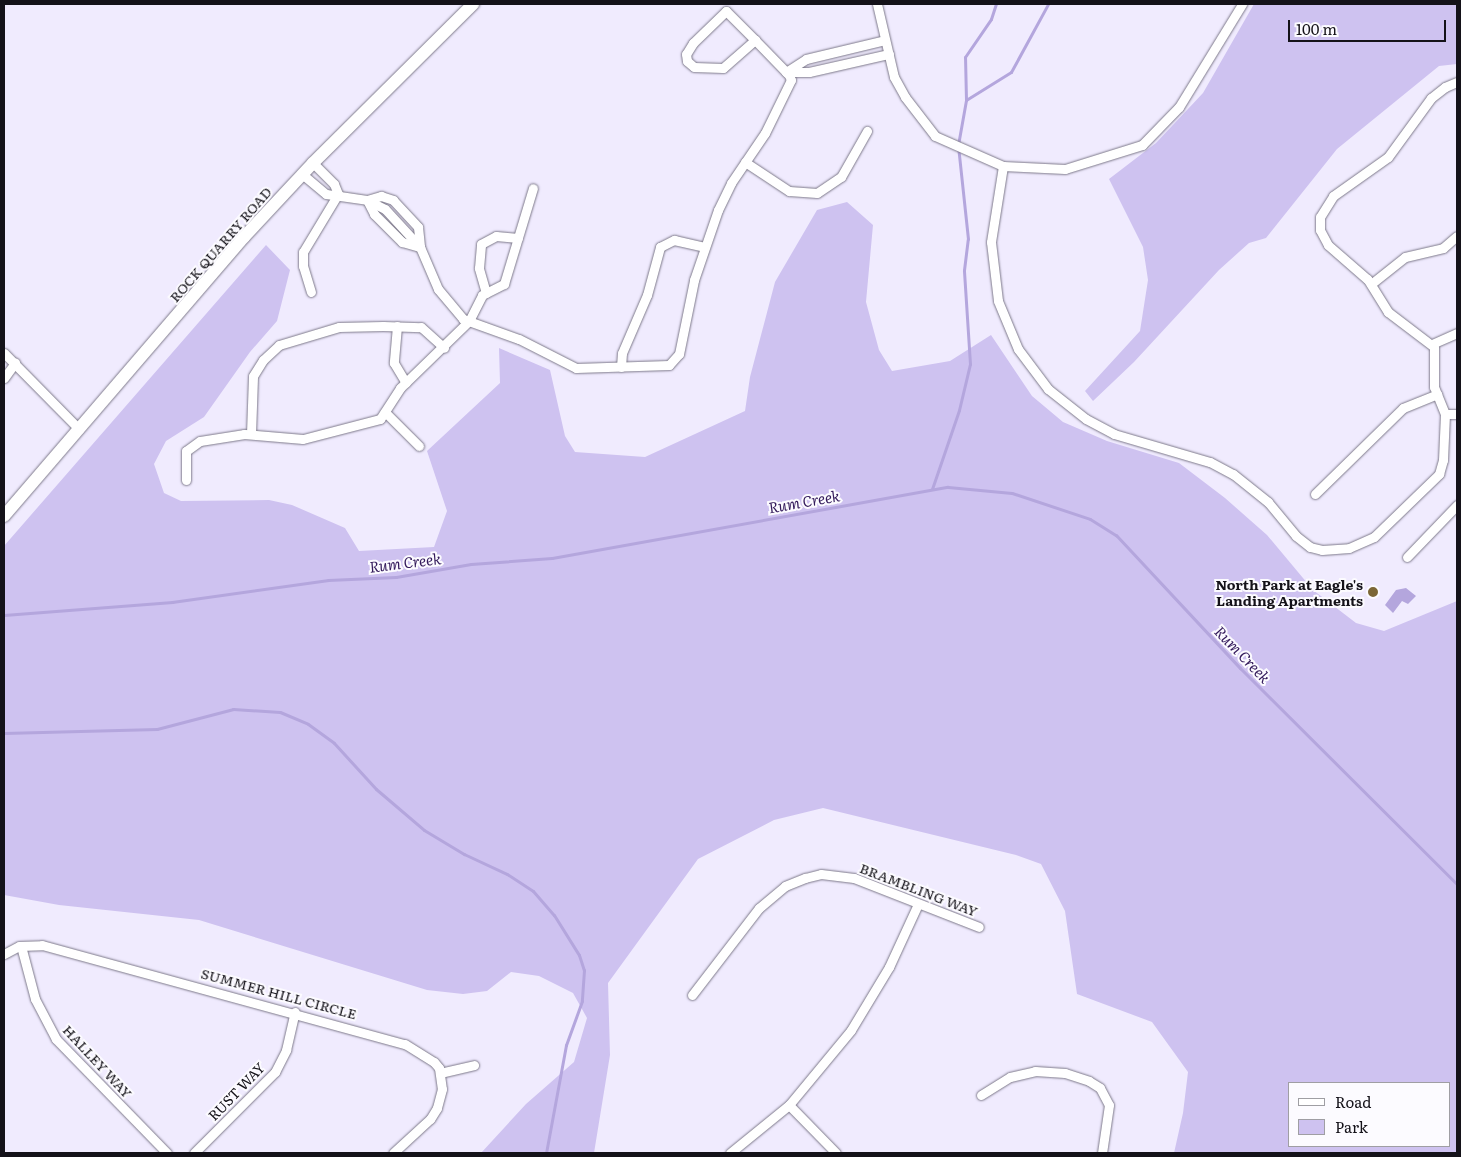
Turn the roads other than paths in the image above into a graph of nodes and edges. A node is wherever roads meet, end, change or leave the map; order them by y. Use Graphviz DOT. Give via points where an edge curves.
graph roads {
  1 [pos="473,4"];
  2 [pos="877,4"];
  3 [pos="1242,4"];
  4 [pos="755,40"];
  5 [pos="885,40"];
  6 [pos="889,54"];
  7 [pos="786,72"];
  8 [pos="1457,82"];
  9 [pos="867,131"];
  10 [pos="745,162"];
  11 [pos="313,163"];
  12 [pos="1003,166"];
  13 [pos="302,174"];
  14 [pos="533,188"];
  15 [pos="338,194"];
  16 [pos="367,200"];
  17 [pos="1457,236"];
  18 [pos="518,238"];
  19 [pos="420,247"];
  20 [pos="704,247"];
  21 [pos="1372,284"];
  22 [pos="311,292"];
  23 [pos="486,293"];
  24 [pos="469,321"];
  25 [pos="397,326"];
  26 [pos="1457,333"];
  27 [pos="1432,344"];
  28 [pos="444,348"];
  29 [pos="4,353"];
  30 [pos="15,363"];
  31 [pos="620,367"];
  32 [pos="4,378"];
  33 [pos="406,383"];
  34 [pos="1436,394"];
  35 [pos="386,412"];
  36 [pos="1445,414"];
  37 [pos="1457,414"];
  38 [pos="79,429"];
  39 [pos="251,434"];
  40 [pos="419,446"];
  41 [pos="186,480"];
  42 [pos="1315,494"];
  43 [pos="1457,505"];
  44 [pos="4,516"];
  45 [pos="1407,557"];
  46 [pos="918,904"];
  47 [pos="979,927"];
  48 [pos="21,946"];
  49 [pos="4,954"];
  50 [pos="692,995"];
  51 [pos="295,1012"];
  52 [pos="474,1065"];
  53 [pos="440,1073"];
  54 [pos="981,1095"];
  55 [pos="789,1105"];
  56 [pos="167,1153"];
  57 [pos="194,1153"];
  58 [pos="393,1153"];
  59 [pos="730,1153"];
  60 [pos="836,1153"];
  61 [pos="1102,1153"];
  1 -- 11 [label="street, ROCK QUARRY ROAD"];
  2 -- 5 [label="street"];
  3 -- 12 [label="street" via="1178,107 1142,145 1065,169"];
  4 -- 4 [label="street" via="723,68 694,68 687,61 690,46 726,11"];
  4 -- 7 [label="street"];
  5 -- 6 [label="street"];
  5 -- 7 [label="street" via="806,59"];
  6 -- 7 [label="street" via="810,72"];
  6 -- 12 [label="street" via="894,77 905,97 935,136"];
  7 -- 10 [label="street" via="791,78 790,88"];
  8 -- 21 [label="street" via="1444,87 1426,104 1388,158 1333,196 1322,210 1319,223 1324,240"];
  9 -- 10 [label="street" via="841,177 817,193 789,191"];
  10 -- 20 [label="street" via="727,192"];
  11 -- 13 [label="street, ROCK QUARRY ROAD"];
  11 -- 15 [label="street" via="334,184"];
  12 -- 36 [label="street" via="990,242 992,271 1006,324 1039,378 1065,405 1114,434 1210,462 1233,474 1268,502 1296,536 1310,547 1322,550 1349,548 1374,537 1439,474 1443,460"];
  13 -- 15 [label="street" via="326,194"];
  13 -- 38 [label="street, ROCK QUARRY ROAD" via="218,266"];
  14 -- 18 [label="street"];
  15 -- 16 [label="street"];
  15 -- 22 [label="street" via="303,252"];
  16 -- 19 [label="street" via="374,214 402,242"];
  16 -- 19 [label="street" via="381,196 393,200 418,227"];
  17 -- 21 [label="street" via="1443,248 1405,257"];
  18 -- 23 [label="street" via="504,284"];
  18 -- 23 [label="street" via="496,236 481,244 479,268"];
  19 -- 24 [label="street" via="438,289 459,316"];
  20 -- 31 [label="street" via="674,240 660,248 645,301 622,353"];
  20 -- 31 [label="street" via="676,361 665,366"];
  21 -- 27 [label="street" via="1388,312"];
  23 -- 24 [label="street"];
  24 -- 28 [label="street"];
  24 -- 31 [label="street" via="519,339 576,368"];
  25 -- 28 [label="street" via="425,329"];
  25 -- 33 [label="street" via="394,362"];
  25 -- 39 [label="street" via="339,327 274,348 253,376"];
  26 -- 27 [label="street"];
  27 -- 34 [label="street" via="1436,356 1433,376"];
  28 -- 33 [label="street"];
  29 -- 30 [label="street"];
  30 -- 32 [label="street"];
  30 -- 38 [label="street"];
  33 -- 35 [label="street"];
  34 -- 36 [label="street"];
  34 -- 42 [label="street" via="1403,408"];
  35 -- 39 [label="street" via="373,422 303,439"];
  35 -- 40 [label="street"];
  36 -- 37 [label="street"];
  38 -- 44 [label="street, ROCK QUARRY ROAD"];
  39 -- 41 [label="street" via="221,436 190,446 185,454"];
  43 -- 45 [label="street"];
  46 -- 47 [label="street, BRAMBLING WAY"];
  46 -- 50 [label="street, BRAMBLING WAY" via="854,878 820,874 785,886 759,908"];
  46 -- 55 [label="street" via="890,967 865,1010"];
  48 -- 49 [label="street, SUMMER HILL CIRCLE"];
  48 -- 51 [label="street, SUMMER HILL CIRCLE" via="42,945 95,957"];
  48 -- 56 [label="street, HALLEY WAY" via="35,999 56,1039"];
  51 -- 53 [label="street, SUMMER HILL CIRCLE" via="405,1044 434,1062"];
  51 -- 57 [label="street, RUST WAY" via="286,1050 275,1072"];
  52 -- 53 [label="street"];
  53 -- 58 [label="street" via="442,1089 437,1108"];
  54 -- 61 [label="street" via="1010,1077 1029,1072 1057,1072 1089,1081 1100,1088 1109,1105"];
  55 -- 59 [label="street"];
  55 -- 60 [label="street"];
}
